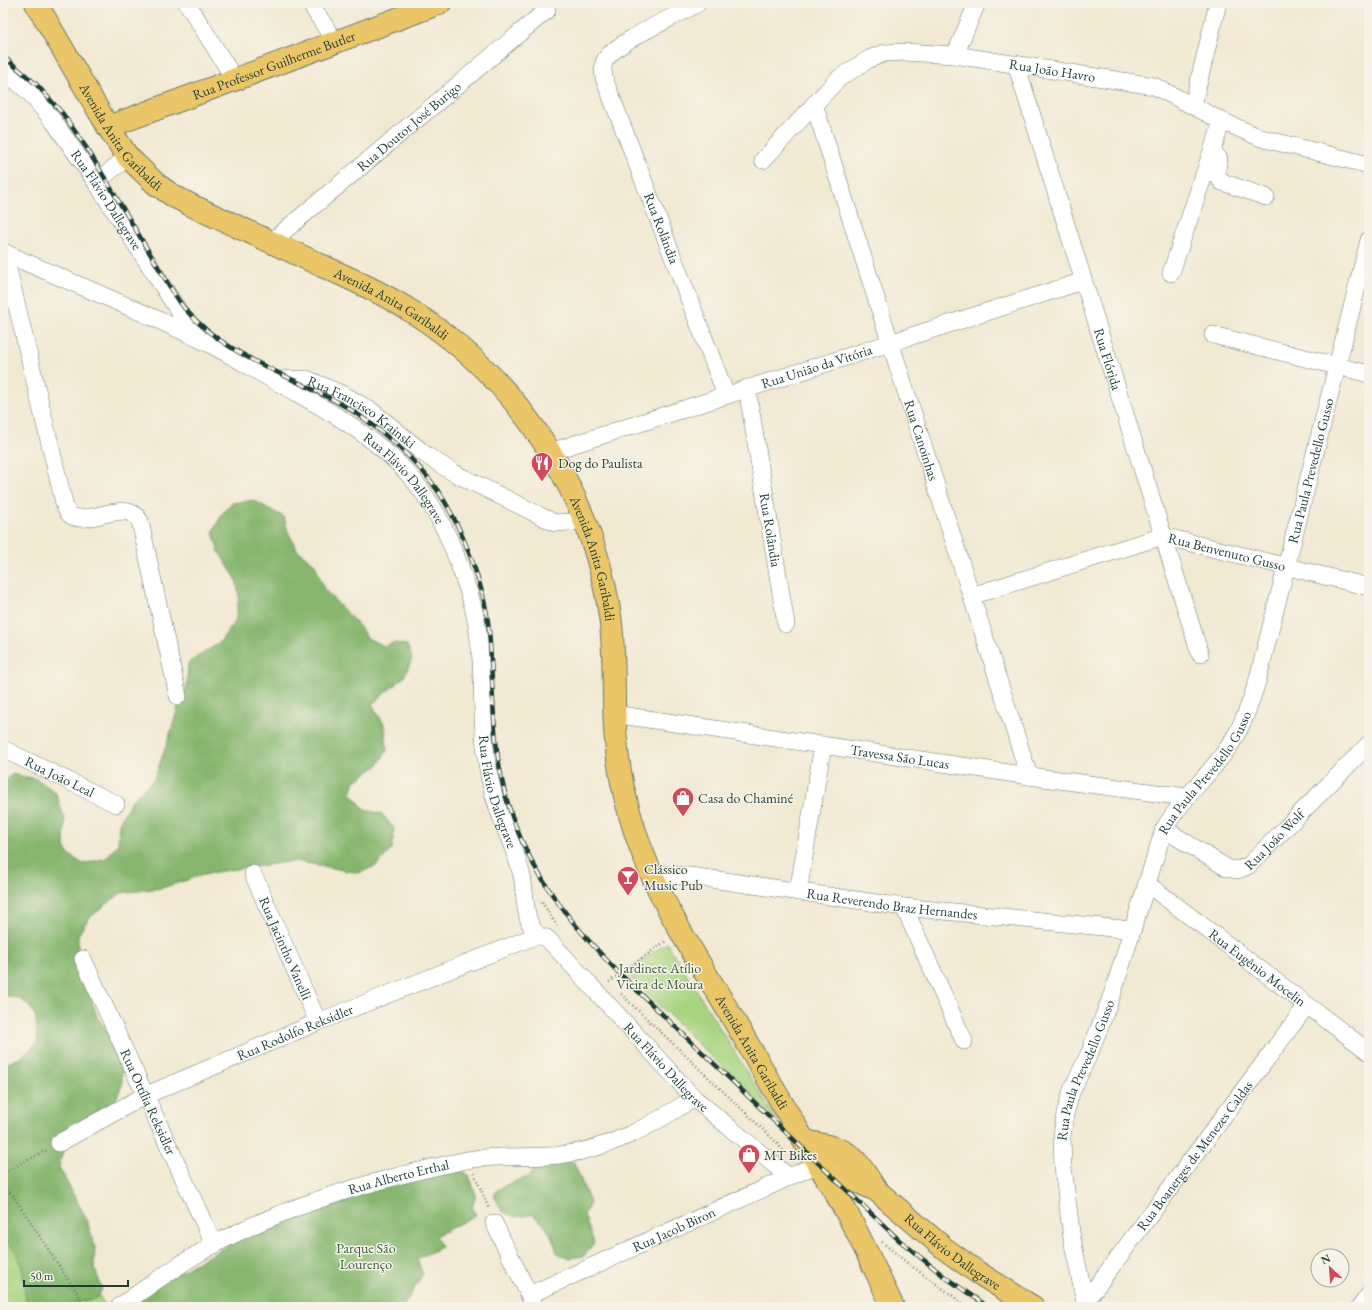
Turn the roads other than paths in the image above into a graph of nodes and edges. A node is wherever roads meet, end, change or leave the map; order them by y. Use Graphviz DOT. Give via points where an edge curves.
graph roads {
  1 [pos="36,3"];
  2 [pos="187,3"];
  3 [pos="310,3"];
  4 [pos="698,3"];
  5 [pos="977,3"];
  6 [pos="1218,3"];
  7 [pos="435,4"];
  8 [pos="547,10"];
  9 [pos="335,42"];
  10 [pos="955,55"];
  11 [pos="1016,64"];
  12 [pos="3,70"];
  13 [pos="235,80"];
  14 [pos="814,104"];
  15 [pos="1193,106"];
  16 [pos="1222,121"];
  17 [pos="108,127"];
  18 [pos="1212,152"];
  19 [pos="128,157"];
  20 [pos="763,160"];
  21 [pos="1369,166"];
  22 [pos="96,182"];
  23 [pos="1266,197"];
  24 [pos="1369,240"];
  25 [pos="271,242"];
  26 [pos="4,252"];
  27 [pos="1171,273"];
  28 [pos="1083,281"];
  29 [pos="1214,335"];
  30 [pos="200,339"];
  31 [pos="890,342"];
  32 [pos="1337,366"];
  33 [pos="1369,374"];
  34 [pos="273,380"];
  35 [pos="748,388"];
  36 [pos="726,395"];
  37 [pos="550,452"];
  38 [pos="584,521"];
  39 [pos="1163,536"];
  40 [pos="1286,566"];
  41 [pos="1369,587"];
  42 [pos="971,596"];
  43 [pos="786,624"];
  44 [pos="1200,654"];
  45 [pos="178,696"];
  46 [pos="614,714"];
  47 [pos="1369,744"];
  48 [pos="822,745"];
  49 [pos="3,749"];
  50 [pos="1029,776"];
  51 [pos="1186,797"];
  52 [pos="116,804"];
  53 [pos="1164,829"];
  54 [pos="253,874"];
  55 [pos="652,874"];
  56 [pos="1146,883"];
  57 [pos="798,892"];
  58 [pos="904,907"];
  59 [pos="1132,930"];
  60 [pos="538,935"];
  61 [pos="83,959"];
  62 [pos="1307,1005"];
  63 [pos="318,1022"];
  64 [pos="964,1041"];
  65 [pos="1369,1052"];
  66 [pos="144,1096"];
  67 [pos="694,1098"];
  68 [pos="804,1141"];
  69 [pos="59,1143"];
  70 [pos="818,1164"];
  71 [pos="789,1177"];
  72 [pos="870,1187"];
  73 [pos="844,1208"];
  74 [pos="494,1223"];
  75 [pos="214,1245"];
  76 [pos="1369,1295"];
  77 [pos="532,1301"];
  78 [pos="1084,1304"];
  79 [pos="119,1307"];
  80 [pos="893,1307"];
  81 [pos="1033,1307"];
  82 [pos="1360,1307"];
  1 -- 17 [label="main road, Avenida Anita Garibaldi"];
  2 -- 13 [label="street"];
  3 -- 9 [label="street"];
  4 -- 36 [label="street, Rua Rolândia" via="636,36 612,53 605,60 602,69"];
  5 -- 10 [label="street"];
  6 -- 15 [label="street"];
  7 -- 9 [label="main road, Rua Professor Guilherme Butler"];
  8 -- 25 [label="street, Rua Doutor José Burigo"];
  9 -- 13 [label="main road, Rua Professor Guilherme Butler"];
  10 -- 11 [label="street, Rua João Havro"];
  10 -- 14 [label="street, Rua João Havro" via="885,53 869,59 838,79"];
  11 -- 15 [label="street, Rua João Havro" via="1154,86"];
  11 -- 28 [label="street, Rua Flórida"];
  12 -- 22 [label="street, Rua Flávio Dallegrave" via="42,107"];
  13 -- 17 [label="main road, Rua Professor Guilherme Butler"];
  14 -- 20 [label="street, Rua João Havro"];
  14 -- 31 [label="street, Rua Canoinhas"];
  15 -- 16 [label="street, Rua João Havro"];
  16 -- 18 [label="street"];
  16 -- 21 [label="street, Rua João Havro" via="1261,138"];
  17 -- 19 [label="main road, Avenida Anita Garibaldi"];
  18 -- 23 [label="street" via="1219,159 1216,174 1222,182"];
  18 -- 27 [label="street"];
  19 -- 22 [label="street"];
  19 -- 25 [label="main road, Avenida Anita Garibaldi" via="156,184 175,197"];
  22 -- 30 [label="street, Rua Flávio Dallegrave" via="189,327"];
  24 -- 32 [label="street, Rua Paula Prevedello Gusso"];
  25 -- 37 [label="main road, Avenida Anita Garibaldi" via="375,290 440,330 501,386 521,409"];
  26 -- 30 [label="street"];
  26 -- 45 [label="street" via="67,511 72,516 81,517 129,511 137,514"];
  28 -- 31 [label="street, Rua União da Vitória"];
  28 -- 39 [label="street, Rua Flórida"];
  29 -- 32 [label="street"];
  30 -- 34 [label="street"];
  31 -- 35 [label="street, Rua União da Vitória"];
  31 -- 42 [label="street, Rua Canoinhas"];
  32 -- 33 [label="street"];
  32 -- 40 [label="street, Rua Paula Prevedello Gusso"];
  34 -- 38 [label="street, Rua Francisco Krainski" via="307,379 346,396 373,412 426,455 454,473 555,523"];
  34 -- 60 [label="street, Rua Flávio Dallegrave" via="351,425 391,456 426,495 454,549 476,620 488,774 500,818 520,870 527,918"];
  35 -- 36 [label="street, Rua União da Vitória"];
  35 -- 43 [label="street, Rua Rolândia"];
  36 -- 37 [label="street, Rua União da Vitória"];
  37 -- 38 [label="main road, Avenida Anita Garibaldi"];
  38 -- 46 [label="main road, Avenida Anita Garibaldi" via="600,570 610,617"];
  39 -- 40 [label="street, Rua Benvenuto Gusso"];
  39 -- 42 [label="street, Rua Benvenuto Gusso"];
  39 -- 44 [label="street, Rua Flórida"];
  40 -- 41 [label="street, Rua Benvenuto Gusso"];
  40 -- 51 [label="street, Rua Paula Prevedello Gusso" via="1257,682 1240,729 1230,746"];
  42 -- 50 [label="street, Rua Canoinhas"];
  46 -- 48 [label="street, Travessa São Lucas"];
  46 -- 55 [label="main road, Avenida Anita Garibaldi" via="619,767 625,795"];
  47 -- 53 [label="street, Rua João Wolf" via="1243,870 1227,868"];
  48 -- 50 [label="street, Travessa São Lucas"];
  48 -- 57 [label="street"];
  49 -- 52 [label="street, Rua João Leal"];
  50 -- 51 [label="street, Travessa São Lucas"];
  51 -- 53 [label="street, Rua Paula Prevedello Gusso"];
  53 -- 56 [label="street, Rua Paula Prevedello Gusso"];
  54 -- 63 [label="street, Rua Jacintho Vanelli"];
  55 -- 57 [label="street, Rua Reverendo Braz Hernandes" via="690,876"];
  55 -- 68 [label="main road, Avenida Anita Garibaldi" via="682,932"];
  56 -- 59 [label="street, Rua Paula Prevedello Gusso"];
  56 -- 62 [label="street, Rua Eugênio Mocelin"];
  57 -- 58 [label="street, Rua Reverendo Braz Hernandes"];
  58 -- 59 [label="street, Rua Reverendo Braz Hernandes"];
  58 -- 64 [label="street"];
  59 -- 78 [label="street, Rua Paula Prevedello Gusso" via="1102,1022 1072,1090 1062,1136 1063,1167 1072,1239"];
  60 -- 63 [label="street, Rua Rodolfo Reksidler"];
  60 -- 67 [label="street, Rua Flávio Dallegrave" via="547,938"];
  61 -- 66 [label="street, Rua Ottília Reksidler"];
  62 -- 65 [label="street, Rua Eugênio Mocelin"];
  62 -- 78 [label="street, Rua Boanerges de Menezes Caldas"];
  63 -- 66 [label="street, Rua Rodolfo Reksidler"];
  66 -- 69 [label="street, Rua Rodolfo Reksidler"];
  66 -- 75 [label="street, Rua Ottília Reksidler"];
  67 -- 71 [label="street, Rua Flávio Dallegrave"];
  67 -- 75 [label="street, Rua Alberto Erthal" via="631,1135 607,1145 583,1152 469,1160 375,1182 273,1216"];
  68 -- 70 [label="main road, Avenida Anita Garibaldi"];
  68 -- 72 [label="main road, Rua Flávio Dallegrave" via="842,1149 860,1165"];
  70 -- 71 [label="street, Rua Jacob Biron"];
  70 -- 72 [label="main road, Rua Flávio Dallegrave"];
  70 -- 73 [label="main road, Avenida Anita Garibaldi"];
  71 -- 77 [label="street, Rua Jacob Biron"];
  72 -- 73 [label="main road" via="851,1190"];
  72 -- 81 [label="main road, Rua Flávio Dallegrave" via="945,1249"];
  73 -- 80 [label="main road, Avenida Anita Garibaldi"];
  74 -- 77 [label="street"];
  75 -- 79 [label="street, Rua Alberto Erthal"];
  76 -- 82 [label="street"];
}
